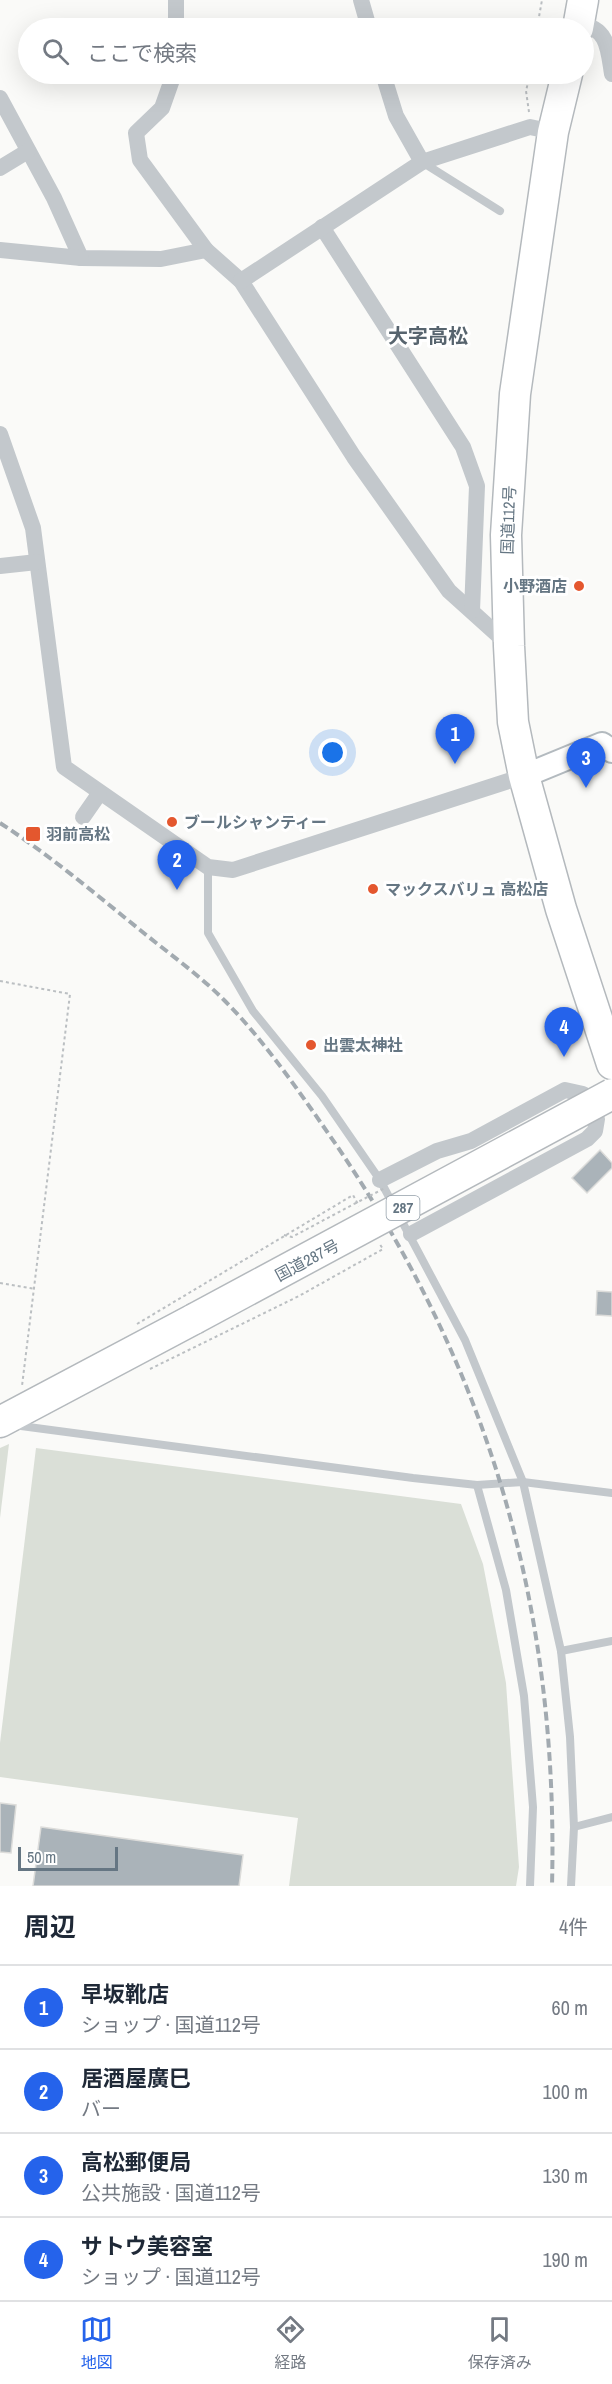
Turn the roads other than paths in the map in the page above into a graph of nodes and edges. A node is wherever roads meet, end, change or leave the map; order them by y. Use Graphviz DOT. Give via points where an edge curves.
graph roads {
  1 [pos="176,0"];
  2 [pos="361,0"];
  3 [pos="176,18"];
  4 [pos="366,18"];
  5 [pos="594,27"];
  6 [pos="612,74"];
  7 [pos="170,84"];
  8 [pos="386,84"];
  9 [pos="562,84"];
  10 [pos="0,98"];
  11 [pos="542,129"];
  12 [pos="28,150"];
  13 [pos="418,164"];
  14 [pos="0,168"];
  15 [pos="500,211"];
  16 [pos="321,227"];
  17 [pos="0,249"];
  18 [pos="206,250"];
  19 [pos="81,258"];
  20 [pos="241,281"];
  21 [pos="0,434"];
  22 [pos="5,464"];
  23 [pos="477,491"];
  24 [pos="508,492"];
  25 [pos="37,562"];
  26 [pos="0,566"];
  27 [pos="472,611"];
  28 [pos="509,646"];
  29 [pos="609,745"];
  30 [pos="524,776"];
  31 [pos="99,794"];
  32 [pos="83,817"];
  33 [pos="208,867"];
  34 [pos="612,1064"];
  35 [pos="612,1079"];
  36 [pos="601,1104"];
  37 [pos="383,1184"];
  38 [pos="411,1234"];
  39 [pos="193,1318"];
  40 [pos="8,1419"];
  41 [pos="523,1482"];
  42 [pos="477,1485"];
  43 [pos="612,1493"];
  44 [pos="612,1641"];
  45 [pos="561,1652"];
  46 [pos="612,1817"];
  47 [pos="574,1827"];
  48 [pos="530,1886"];
  49 [pos="571,1886"];
  1 -- 3 [label="street"];
  2 -- 4 [label="street"];
  5 -- 6 [label="street" via="601,32"];
  7 -- 18 [label="street" via="162,108 136,133 140,160"];
  8 -- 13 [label="street"];
  9 -- 11 [label="highway, 国道112号"];
  10 -- 12 [label="street"];
  11 -- 13 [label="street"];
  11 -- 24 [label="highway, 国道112号"];
  12 -- 14 [label="street"];
  12 -- 19 [label="street"];
  13 -- 15 [label="lane"];
  13 -- 16 [label="street"];
  16 -- 20 [label="street"];
  16 -- 23 [label="street" via="463,447"];
  17 -- 19 [label="street"];
  18 -- 19 [label="street" via="161,258"];
  18 -- 20 [label="street"];
  20 -- 27 [label="street" via="403,529 449,591"];
  21 -- 22 [label="street"];
  22 -- 25 [label="street" via="33,528"];
  23 -- 24 [label="street"];
  23 -- 27 [label="street"];
  24 -- 28 [label="highway, 国道112号"];
  25 -- 26 [label="street"];
  25 -- 31 [label="street" via="64,767"];
  27 -- 28 [label="street"];
  28 -- 30 [label="highway, 国道112号" via="513,722"];
  29 -- 30 [label="street"];
  30 -- 33 [label="street" via="232,870"];
  30 -- 34 [label="highway, 国道112号" via="561,909"];
  31 -- 32 [label="street"];
  31 -- 33 [label="street"];
  33 -- 37 [label="lane" via="208,933 254,1011 322,1096"];
  35 -- 36 [label="highway, 287"];
  36 -- 37 [label="street" via="565,1090 471,1141 437,1151"];
  36 -- 38 [label="street" via="595,1131 587,1139"];
  36 -- 39 [label="highway, 国道287号 / 287, bridge"];
  36 -- 39 [label="highway, 287"];
  37 -- 38 [label="lane"];
  38 -- 41 [label="lane" via="465,1340"];
  39 -- 40 [label="highway, 国道287号 / 287"];
  40 -- 42 [label="lane" via="21,1426"];
  41 -- 42 [label="lane"];
  41 -- 43 [label="lane"];
  41 -- 45 [label="lane"];
  42 -- 48 [label="lane" via="506,1590 524,1696 533,1806"];
  44 -- 45 [label="lane"];
  45 -- 47 [label="lane"];
  46 -- 47 [label="lane"];
  47 -- 49 [label="lane"];
}
